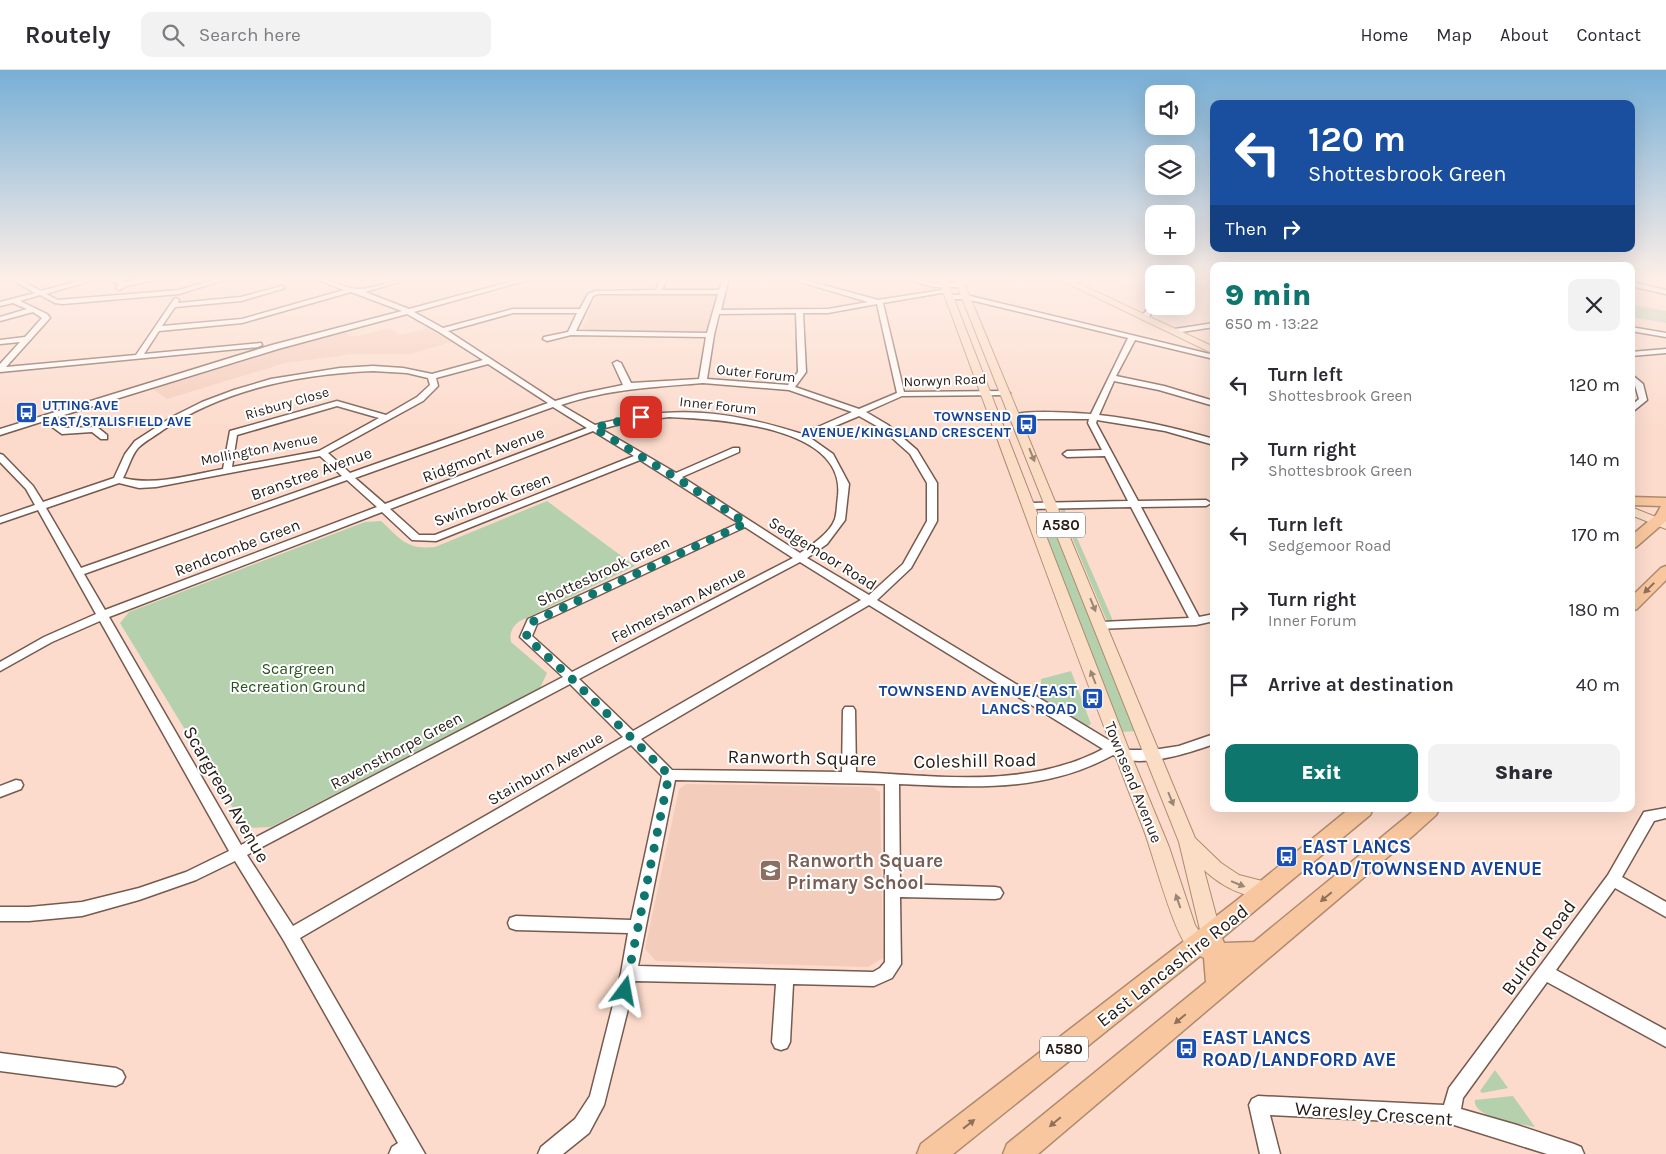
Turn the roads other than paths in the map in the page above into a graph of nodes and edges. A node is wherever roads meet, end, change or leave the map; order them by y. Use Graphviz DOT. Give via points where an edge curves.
graph roads {
  1 [pos="36,329"];
  2 [pos="157,329"];
  3 [pos="161,329"];
  4 [pos="323,329"];
  5 [pos="336,329"];
  6 [pos="447,329"];
  7 [pos="573,329"];
  8 [pos="712,329"];
  9 [pos="801,329"];
  10 [pos="886,329"];
  11 [pos="961,329"];
  12 [pos="979,329"];
  13 [pos="1101,329"];
  14 [pos="1170,329"];
  15 [pos="1191,329"];
  16 [pos="442,330"];
  17 [pos="1635,330"];
  18 [pos="1175,331"];
  19 [pos="571,333"];
  20 [pos="710,334"];
  21 [pos="1666,335"];
  22 [pos="1132,338"];
  23 [pos="26,340"];
  24 [pos="547,340"];
  25 [pos="0,342"];
  26 [pos="258,345"];
  27 [pos="1210,349"];
  28 [pos="1666,351"];
  29 [pos="1635,354"];
  30 [pos="1210,355"];
  31 [pos="139,356"];
  32 [pos="489,361"];
  33 [pos="617,362"];
  34 [pos="0,370"];
  35 [pos="432,377"];
  36 [pos="1113,378"];
  37 [pos="1635,380"];
  38 [pos="703,381"];
  39 [pos="628,386"];
  40 [pos="790,388"];
  41 [pos="986,393"];
  42 [pos="1006,393"];
  43 [pos="901,394"];
  44 [pos="1210,403"];
  45 [pos="554,404"];
  46 [pos="1635,407"];
  47 [pos="859,412"];
  48 [pos="1016,416"];
  49 [pos="385,417"];
  50 [pos="1094,417"];
  51 [pos="45,418"];
  52 [pos="0,424"];
  53 [pos="594,428"];
  54 [pos="0,432"];
  55 [pos="104,437"];
  56 [pos="803,437"];
  57 [pos="1210,441"];
  58 [pos="736,450"];
  59 [pos="322,452"];
  60 [pos="1107,453"];
  61 [pos="1067,454"];
  62 [pos="0,457"];
  63 [pos="640,458"];
  64 [pos="227,470"];
  65 [pos="346,476"];
  66 [pos="675,477"];
  67 [pos="118,480"];
  68 [pos="1635,501"];
  69 [pos="1666,502"];
  70 [pos="1133,503"];
  71 [pos="1206,503"];
  72 [pos="1052,505"];
  73 [pos="1030,506"];
  74 [pos="39,507"];
  75 [pos="383,508"];
  76 [pos="1635,508"];
  77 [pos="1635,512"];
  78 [pos="1663,518"];
  79 [pos="0,520"];
  80 [pos="746,523"];
  81 [pos="1635,535"];
  82 [pos="800,558"];
  83 [pos="1666,571"];
  84 [pos="79,572"];
  85 [pos="870,600"];
  86 [pos="1635,602"];
  87 [pos="104,616"];
  88 [pos="1210,617"];
  89 [pos="1196,621"];
  90 [pos="1101,626"];
  91 [pos="0,667"];
  92 [pos="571,678"];
  93 [pos="849,710"];
  94 [pos="632,738"];
  95 [pos="1210,740"];
  96 [pos="1118,752"];
  97 [pos="1153,755"];
  98 [pos="669,775"];
  99 [pos="849,777"];
  100 [pos="892,780"];
  101 [pos="16,785"];
  102 [pos="0,792"];
  103 [pos="1359,812"];
  104 [pos="1425,812"];
  105 [pos="1666,813"];
  106 [pos="1188,842"];
  107 [pos="238,853"];
  108 [pos="1613,879"];
  109 [pos="1268,889"];
  110 [pos="893,890"];
  111 [pos="995,893"];
  112 [pos="1666,910"];
  113 [pos="0,914"];
  114 [pos="516,923"];
  115 [pos="637,927"];
  116 [pos="290,936"];
  117 [pos="1208,944"];
  118 [pos="1259,952"];
  119 [pos="1544,972"];
  120 [pos="629,973"];
  121 [pos="785,976"];
  122 [pos="1218,988"];
  123 [pos="1666,1039"];
  124 [pos="781,1042"];
  125 [pos="0,1062"];
  126 [pos="116,1077"];
  127 [pos="1451,1115"];
  128 [pos="408,1151"];
  129 [pos="548,1154"];
  130 [pos="931,1154"];
  131 [pos="1016,1154"];
  132 [pos="1270,1154"];
  133 [pos="1574,1154"];
  1 -- 23 [label="street"];
  2 -- 3 [label="street"];
  2 -- 31 [label="street"];
  4 -- 26 [label="street"];
  5 -- 51 [label="street"];
  6 -- 16 [label="street"];
  7 -- 19 [label="street"];
  8 -- 20 [label="street"];
  9 -- 40 [label="street" via="802,372"];
  10 -- 43 [label="street"];
  11 -- 41 [label="main road, Townsend Avenue / A580"];
  12 -- 42 [label="main road, Townsend Avenue / A580"];
  13 -- 22 [label="street"];
  14 -- 18 [label="main road"];
  15 -- 18 [label="street"];
  16 -- 32 [label="street, Sedgemoor Road"];
  17 -- 21 [label="street"];
  18 -- 27 [label="main road"];
  19 -- 20 [label="street"];
  19 -- 24 [label="street"];
  20 -- 38 [label="street"];
  22 -- 30 [label="street"];
  22 -- 36 [label="street"];
  23 -- 25 [label="street"];
  23 -- 34 [label="street"];
  26 -- 31 [label="street"];
  26 -- 52 [label="street"];
  28 -- 29 [label="street"];
  31 -- 34 [label="street"];
  32 -- 35 [label="street"];
  32 -- 45 [label="street, Sedgemoor Road"];
  33 -- 39 [label="street"];
  35 -- 49 [label="street, Mollington Avenue" via="434,386 420,399"];
  35 -- 67 [label="street" via="403,370 314,374 265,383 208,401 164,424 134,447"];
  36 -- 44 [label="street"];
  36 -- 50 [label="street"];
  37 -- 46 [label="street" via="1643,400"];
  38 -- 39 [label="street, Outer Forum"];
  38 -- 40 [label="street, Outer Forum"];
  39 -- 45 [label="street, Outer Forum"];
  40 -- 47 [label="street, Outer Forum"];
  41 -- 42 [label="street, Norwyn Road"];
  41 -- 43 [label="street, Norwyn Road"];
  41 -- 73 [label="main road, Townsend Avenue / A580"];
  42 -- 48 [label="main road, Townsend Avenue / A580"];
  43 -- 47 [label="street, Norwyn Road"];
  45 -- 53 [label="street, Sedgemoor Road"];
  45 -- 65 [label="street, Branstree Avenue"];
  47 -- 56 [label="street, Norwyn Road"];
  47 -- 85 [label="street, Outer Forum" via="885,427 914,452 932,483 932,521 908,566"];
  48 -- 50 [label="street"];
  48 -- 72 [label="main road, Townsend Avenue / A580, one-way"];
  49 -- 59 [label="street, Mollington Avenue"];
  49 -- 64 [label="street, Risbury Close" via="337,403 233,433"];
  50 -- 57 [label="street" via="1163,428"];
  50 -- 60 [label="street" via="1092,423"];
  51 -- 54 [label="street"];
  51 -- 55 [label="street" via="62,431 94,429"];
  53 -- 56 [label="street, Inner Forum" via="628,419 668,414 716,416 758,423"];
  53 -- 63 [label="street, Sedgemoor Road"];
  53 -- 75 [label="street, Ridgmont Avenue"];
  56 -- 82 [label="street, Inner Forum" via="830,456 844,484 840,520 823,542"];
  58 -- 66 [label="street"];
  59 -- 64 [label="street, Mollington Avenue"];
  59 -- 65 [label="street, Swinbrook Green"];
  60 -- 61 [label="street"];
  60 -- 70 [label="street"];
  62 -- 74 [label="street, Scargreen Avenue" via="30,488"];
  63 -- 66 [label="street, Sedgemoor Road"];
  63 -- 75 [label="street, Swinbrook Green" via="436,538 416,538"];
  64 -- 67 [label="street, Mollington Avenue" via="156,484 139,485"];
  65 -- 75 [label="street, Swinbrook Green"];
  65 -- 84 [label="street, Branstree Avenue"];
  66 -- 80 [label="street, Sedgemoor Road"];
  67 -- 74 [label="street, Mollington Avenue"];
  68 -- 69 [label="highway"];
  70 -- 71 [label="street"];
  70 -- 72 [label="street"];
  70 -- 89 [label="street"];
  72 -- 73 [label="street"];
  72 -- 90 [label="main road, Townsend Avenue / A580, one-way"];
  96 -- 73 [label="main road, Townsend Avenue / A580, one-way"];
  74 -- 79 [label="street, Mollington Avenue"];
  74 -- 84 [label="street, Scargreen Avenue"];
  75 -- 87 [label="street, Rendcombe Green"];
  76 -- 78 [label="main road"];
  77 -- 78 [label="main road"];
  78 -- 81 [label="highway"];
  80 -- 82 [label="street, Sedgemoor Road"];
  80 -- 92 [label="street, Shottesbrook Green" via="532,622 526,637"];
  82 -- 85 [label="street, Sedgemoor Road"];
  82 -- 92 [label="street, Felmersham Avenue"];
  83 -- 86 [label="highway, one-way"];
  84 -- 87 [label="street, Scargreen Avenue"];
  85 -- 94 [label="street, Stainburn Avenue"];
  85 -- 96 [label="street, Sedgemoor Road"];
  87 -- 91 [label="street, Rendcombe Green" via="50,638"];
  87 -- 107 [label="street, Scargreen Avenue"];
  88 -- 89 [label="street"];
  89 -- 90 [label="street"];
  90 -- 97 [label="main road, Townsend Avenue / A580"];
  92 -- 94 [label="street, Shottesbrook Green"];
  92 -- 107 [label="street, Ravensthorpe Green"];
  93 -- 99 [label="street"];
  94 -- 98 [label="street, Shottesbrook Green"];
  94 -- 116 [label="street, Stainburn Avenue"];
  95 -- 97 [label="street" via="1180,751"];
  96 -- 97 [label="street"];
  96 -- 100 [label="street, Coleshill Road" via="1075,770 1046,777 994,782"];
  117 -- 96 [label="main road, Townsend Avenue / A580, one-way" via="1187,929 1160,847"];
  97 -- 106 [label="main road, Townsend Avenue / A580, one-way"];
  98 -- 99 [label="street, Ranworth Square"];
  98 -- 115 [label="street"];
  99 -- 100 [label="street, Ranworth Square"];
  100 -- 110 [label="street, Ranworth Square"];
  101 -- 102 [label="street"];
  103 -- 109 [label="highway, East Lancashire Road / A580"];
  104 -- 118 [label="highway, one-way"];
  105 -- 108 [label="street, Bulford Road" via="1649,816"];
  106 -- 109 [label="main road, one-way" via="1236,884"];
  106 -- 117 [label="main road, Townsend Avenue / A580"];
  107 -- 113 [label="street, Ravensthorpe Green" via="191,876 82,909"];
  107 -- 116 [label="street, Scargreen Avenue"];
  108 -- 112 [label="street"];
  108 -- 119 [label="street, Bulford Road"];
  109 -- 117 [label="highway, East Lancashire Road / A580"];
  110 -- 111 [label="street"];
  110 -- 121 [label="street, Ranworth Square" via="892,964 886,973 874,978"];
  114 -- 115 [label="street"];
  115 -- 120 [label="street"];
  116 -- 128 [label="street, Scargreen Avenue"];
  117 -- 118 [label="highway" via="1237,954"];
  117 -- 122 [label="highway, A580"];
  130 -- 117 [label="highway, East Lancashire Road / A580, one-way"];
  118 -- 122 [label="highway"];
  119 -- 123 [label="street"];
  119 -- 127 [label="street, Bulford Road" via="1455,1094"];
  120 -- 121 [label="street, Ranworth Square"];
  120 -- 129 [label="street" via="598,1099 582,1126"];
  121 -- 124 [label="street"];
  122 -- 131 [label="highway, one-way"];
  125 -- 126 [label="street"];
  127 -- 132 [label="street, Waresley Crescent" via="1258,1105"];
  127 -- 133 [label="street, Waresley Crescent"];
}
